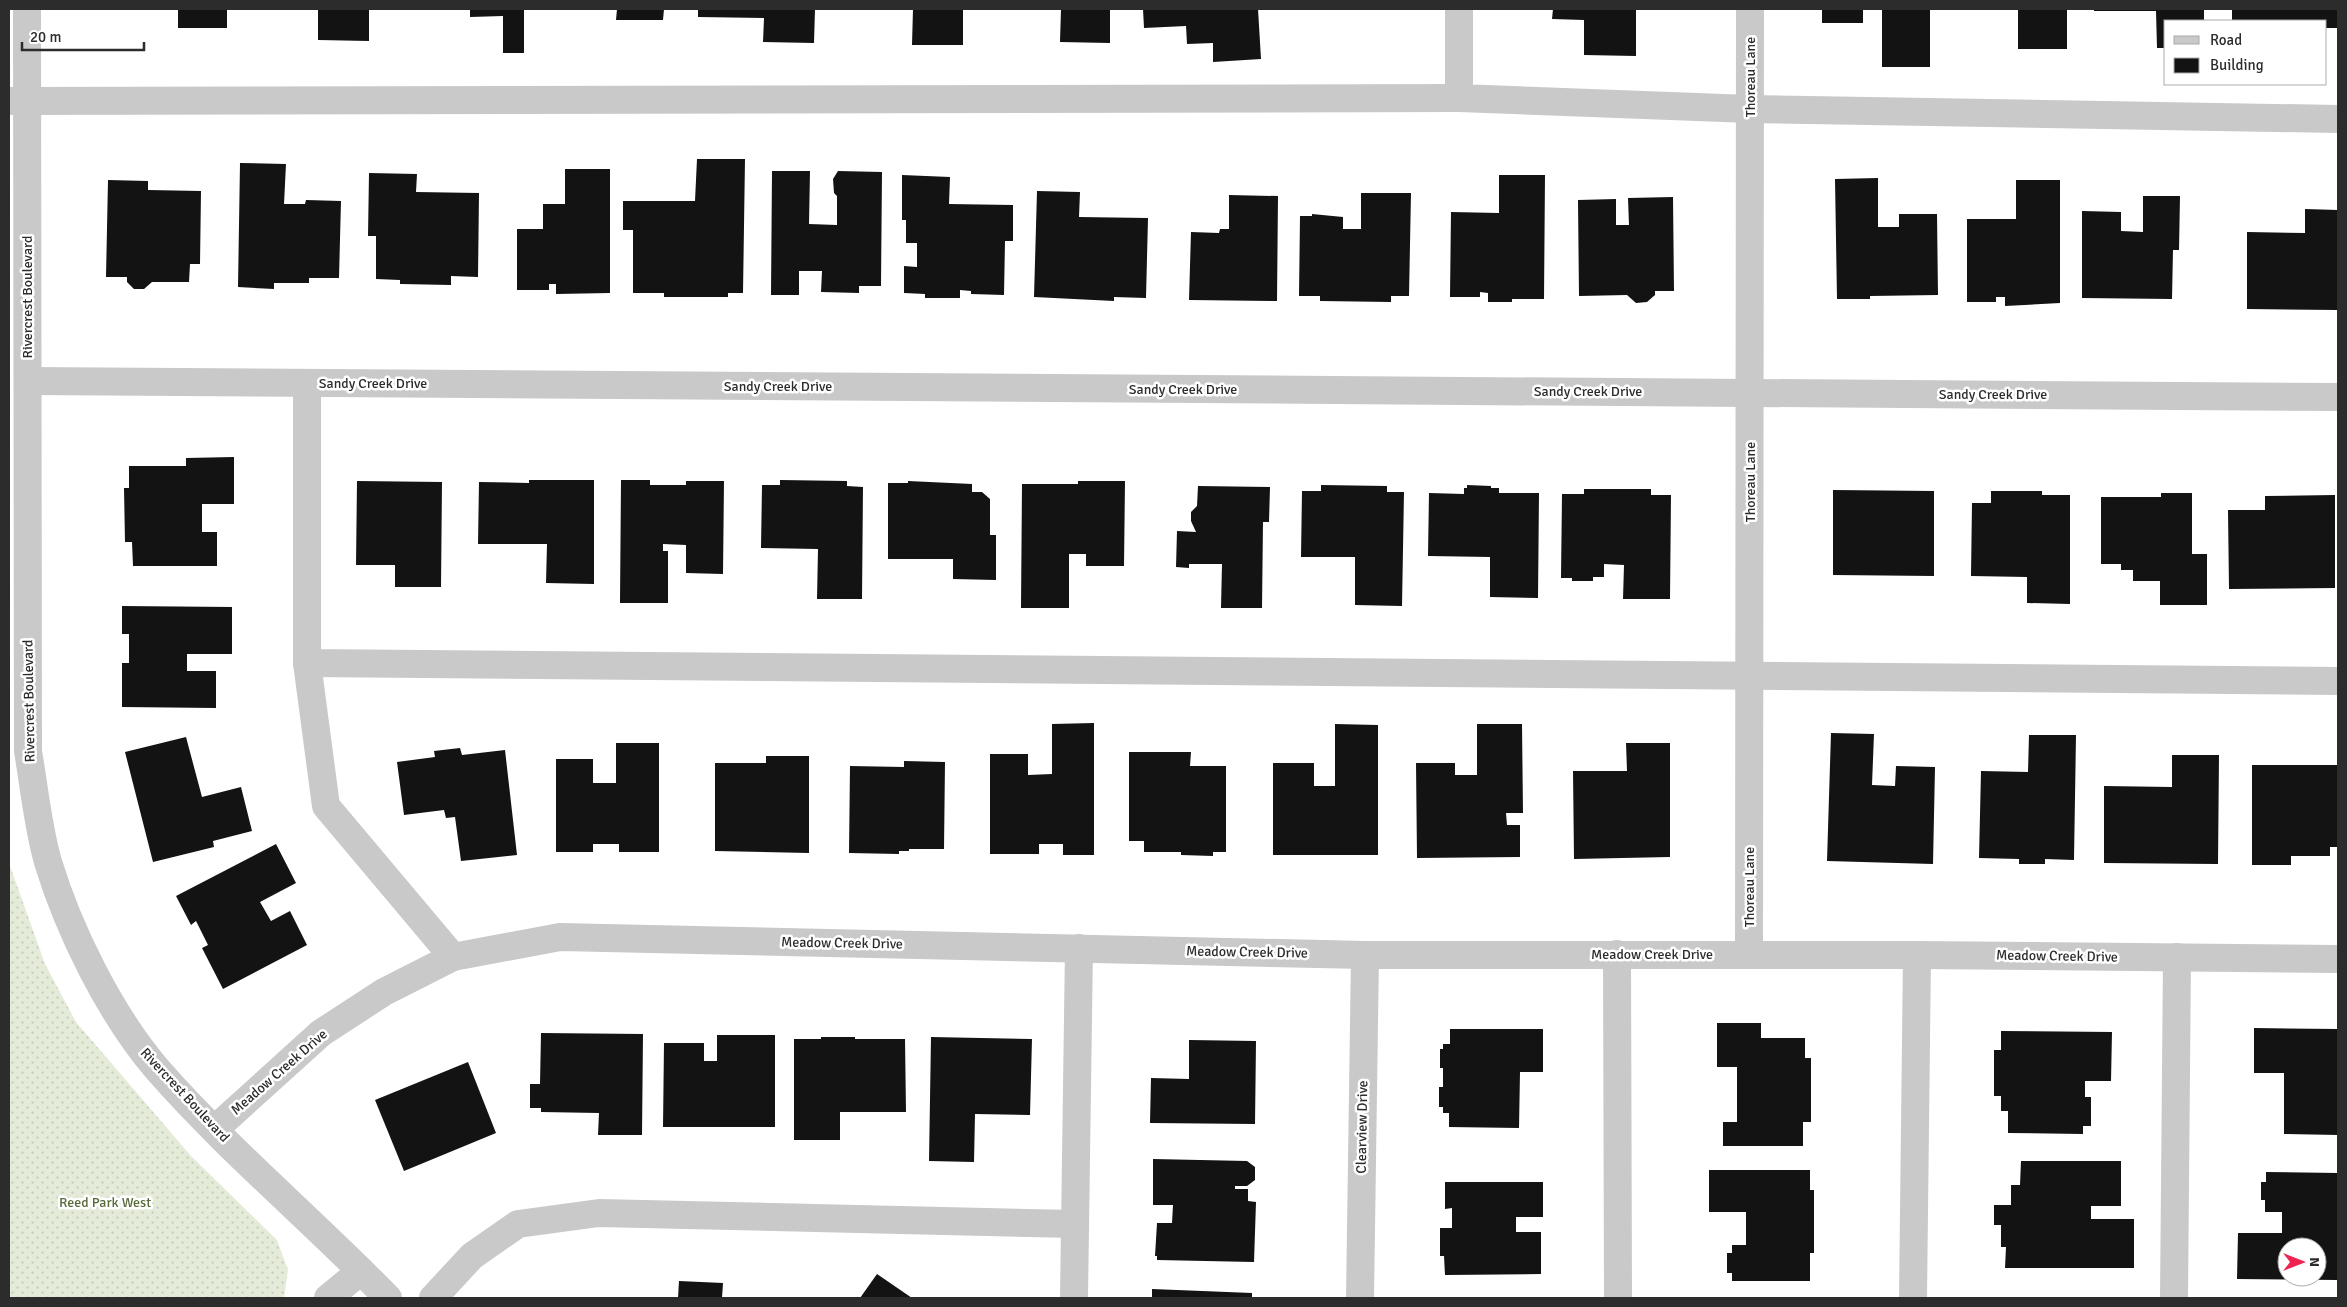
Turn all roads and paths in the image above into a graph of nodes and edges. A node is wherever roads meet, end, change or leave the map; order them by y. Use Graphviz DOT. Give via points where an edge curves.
graph roads {
  1 [pos="27,9"];
  2 [pos="1459,9"];
  3 [pos="1750,9"];
  4 [pos="1459,98"];
  5 [pos="18,101"];
  6 [pos="1750,109"];
  7 [pos="2338,119"];
  8 [pos="28,381"];
  9 [pos="307,383"];
  10 [pos="1750,392"];
  11 [pos="2338,396"];
  12 [pos="307,663"];
  13 [pos="1750,675"];
  14 [pos="2338,681"];
  15 [pos="1079,948"];
  16 [pos="1617,954"];
  17 [pos="1750,954"];
  18 [pos="1365,955"];
  19 [pos="1917,955"];
  20 [pos="453,957"];
  21 [pos="2176,957"];
  22 [pos="2338,959"];
  23 [pos="215,1129"];
  24 [pos="1074,1224"];
  25 [pos="361,1271"];
  26 [pos="328,1298"];
  27 [pos="388,1298"];
  28 [pos="433,1298"];
  29 [pos="1074,1298"];
  30 [pos="1360,1298"];
  31 [pos="1618,1298"];
  32 [pos="1914,1298"];
  33 [pos="2174,1298"];
  1 -- 5 [label="street, Rivercrest Boulevard"];
  2 -- 4 [label="street"];
  3 -- 6 [label="street, Thoreau Lane"];
  4 -- 5 [label="street"];
  4 -- 6 [label="street"];
  5 -- 8 [label="street, Rivercrest Boulevard"];
  6 -- 7 [label="street"];
  6 -- 10 [label="street, Thoreau Lane"];
  8 -- 9 [label="street, Sandy Creek Drive"];
  8 -- 23 [label="street, Rivercrest Boulevard" via="28,751 48,862 80,946 125,1026 157,1068"];
  9 -- 10 [label="street, Sandy Creek Drive"];
  9 -- 12 [label="street"];
  10 -- 11 [label="street, Sandy Creek Drive"];
  10 -- 13 [label="street, Thoreau Lane"];
  12 -- 13 [label="street"];
  12 -- 20 [label="street" via="326,806"];
  13 -- 14 [label="street"];
  13 -- 17 [label="street, Thoreau Lane"];
  15 -- 18 [label="street, Meadow Creek Drive"];
  15 -- 20 [label="street, Meadow Creek Drive" via="560,937"];
  15 -- 24 [label="street"];
  16 -- 17 [label="street, Meadow Creek Drive"];
  16 -- 18 [label="street, Meadow Creek Drive"];
  16 -- 31 [label="street"];
  17 -- 19 [label="street, Meadow Creek Drive"];
  18 -- 30 [label="street, Clearview Drive"];
  19 -- 21 [label="street, Meadow Creek Drive"];
  19 -- 32 [label="street"];
  20 -- 23 [label="street, Meadow Creek Drive" via="384,992 321,1033"];
  21 -- 22 [label="street, Meadow Creek Drive"];
  21 -- 33 [label="street"];
  23 -- 25 [label="street, Rivercrest Boulevard"];
  24 -- 28 [label="street" via="599,1213 518,1224 472,1256"];
  24 -- 29 [label="street"];
  25 -- 26 [label="street"];
  25 -- 27 [label="street, Rivercrest Boulevard"];
}
